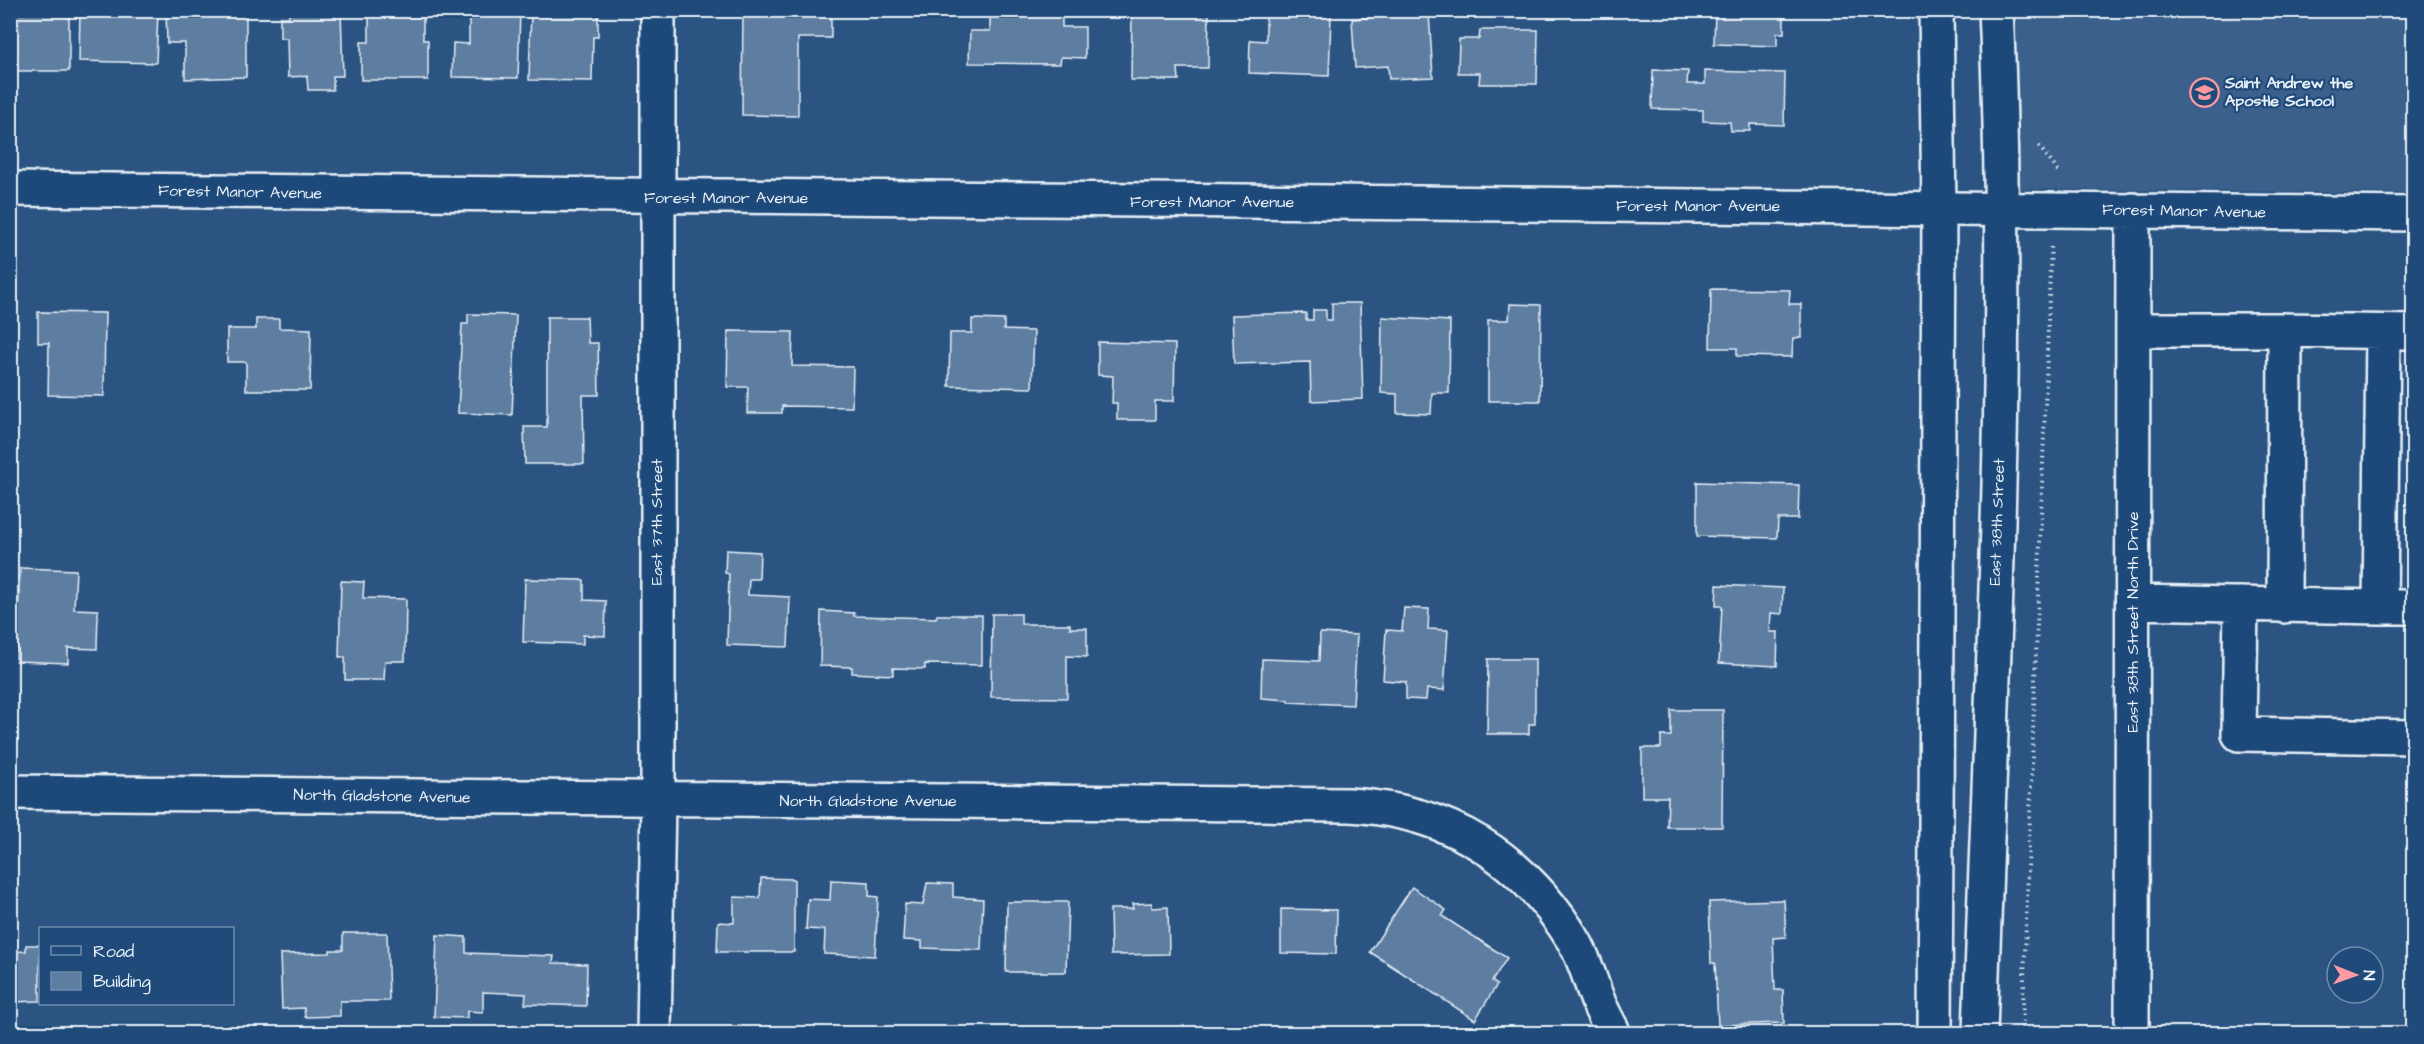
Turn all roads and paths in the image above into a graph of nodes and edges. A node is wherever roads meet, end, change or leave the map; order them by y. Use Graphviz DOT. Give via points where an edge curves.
graph roads {
  1 [pos="658,10"];
  2 [pos="1936,10"];
  3 [pos="1996,10"];
  4 [pos="10,189"];
  5 [pos="657,198"];
  6 [pos="1938,207"];
  7 [pos="2002,208"];
  8 [pos="2133,210"];
  9 [pos="2414,214"];
  10 [pos="2133,330"];
  11 [pos="2285,330"];
  12 [pos="2398,333"];
  13 [pos="2133,602"];
  14 [pos="2241,604"];
  15 [pos="2284,606"];
  16 [pos="2380,607"];
  17 [pos="2414,607"];
  18 [pos="2414,737"];
  19 [pos="10,792"];
  20 [pos="658,799"];
  21 [pos="654,1034"];
  22 [pos="1614,1034"];
  23 [pos="1935,1034"];
  24 [pos="1980,1034"];
  25 [pos="2132,1034"];
  1 -- 5 [label="street, East 37th Street"];
  2 -- 6 [label="street"];
  3 -- 7 [label="street, East 38th Street"];
  4 -- 5 [label="street, Forest Manor Avenue"];
  5 -- 6 [label="street, Forest Manor Avenue"];
  5 -- 20 [label="street, East 37th Street"];
  6 -- 7 [label="street, Forest Manor Avenue"];
  6 -- 23 [label="street"];
  7 -- 8 [label="street, Forest Manor Avenue"];
  7 -- 24 [label="street, East 38th Street" via="2001,425"];
  8 -- 9 [label="street, Forest Manor Avenue"];
  8 -- 10 [label="street, East 38th Street North Drive"];
  10 -- 11 [label="street"];
  10 -- 13 [label="street, East 38th Street North Drive"];
  11 -- 12 [label="street"];
  11 -- 15 [label="street"];
  12 -- 16 [label="street"];
  13 -- 14 [label="street"];
  13 -- 25 [label="street, East 38th Street North Drive"];
  14 -- 15 [label="street"];
  14 -- 18 [label="street" via="2239,734"];
  15 -- 16 [label="street"];
  16 -- 17 [label="street"];
  19 -- 20 [label="street, North Gladstone Avenue"];
  20 -- 21 [label="street, East 37th Street"];
  20 -- 22 [label="street, North Gladstone Avenue" via="1349,805 1402,811 1473,837 1531,882 1574,940"];
}
